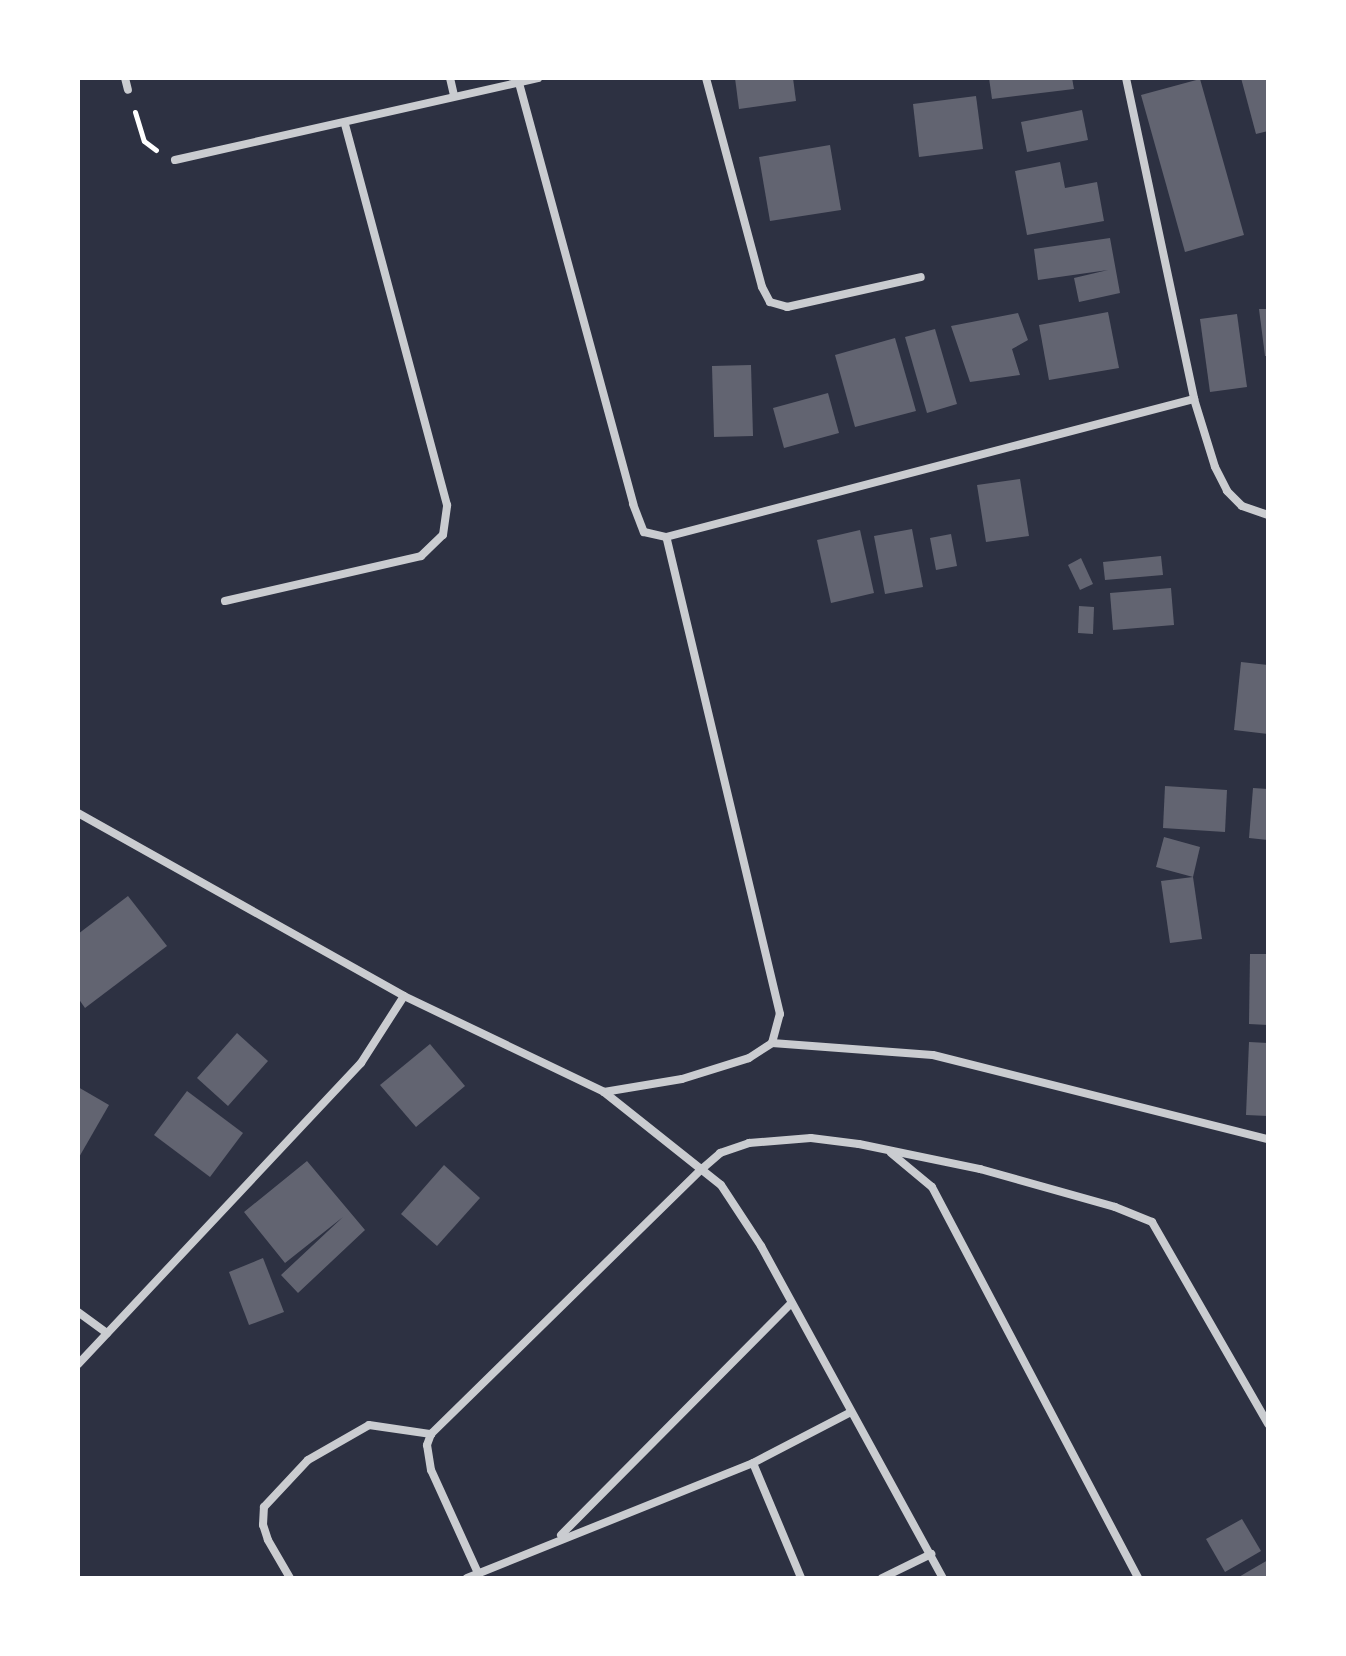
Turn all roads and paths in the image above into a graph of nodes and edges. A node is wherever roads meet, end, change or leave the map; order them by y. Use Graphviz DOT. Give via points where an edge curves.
graph roads {
  1 [pos="125,78"];
  2 [pos="450,78"];
  3 [pos="538,78"];
  4 [pos="706,78"];
  5 [pos="1126,78"];
  6 [pos="519,83"];
  7 [pos="128,90"];
  8 [pos="454,95"];
  9 [pos="345,123"];
  10 [pos="175,160"];
  11 [pos="921,277"];
  12 [pos="1194,399"];
  13 [pos="1268,515"];
  14 [pos="666,537"];
  15 [pos="225,601"];
  16 [pos="78,813"];
  17 [pos="404,996"];
  18 [pos="772,1043"];
  19 [pos="604,1092"];
  20 [pos="1268,1139"];
  21 [pos="888,1151"];
  22 [pos="703,1168"];
  23 [pos="791,1303"];
  24 [pos="78,1312"];
  25 [pos="107,1333"];
  26 [pos="78,1364"];
  27 [pos="851,1412"];
  28 [pos="1268,1424"];
  29 [pos="431,1434"];
  30 [pos="753,1463"];
  31 [pos="557,1539"];
  32 [pos="931,1554"];
  33 [pos="478,1573"];
  34 [pos="290,1578"];
  35 [pos="467,1578"];
  36 [pos="801,1578"];
  37 [pos="882,1578"];
  38 [pos="943,1578"];
  39 [pos="1138,1578"];
  1 -- 7 [label="street"];
  2 -- 8 [label="street"];
  3 -- 6 [label="street"];
  4 -- 11 [label="street" via="770,302 787,307"];
  5 -- 12 [label="street"];
  6 -- 8 [label="street"];
  6 -- 14 [label="street" via="638,522 644,532"];
  7 -- 10 [label="path" via="144,141"];
  8 -- 9 [label="street"];
  9 -- 10 [label="street"];
  9 -- 15 [label="street" via="447,505 443,535 421,556"];
  12 -- 13 [label="street" via="1227,491 1242,506"];
  12 -- 14 [label="street"];
  14 -- 18 [label="street" via="780,1014"];
  16 -- 17 [label="street"];
  17 -- 19 [label="street"];
  17 -- 25 [label="street" via="361,1063"];
  18 -- 19 [label="street" via="749,1058 682,1079"];
  18 -- 20 [label="street" via="933,1055"];
  19 -- 22 [label="street"];
  21 -- 22 [label="street" via="811,1138 749,1143 720,1153"];
  21 -- 28 [label="street" via="980,1169 1152,1222"];
  21 -- 39 [label="street" via="932,1187"];
  22 -- 23 [label="street" via="721,1185"];
  22 -- 29 [label="street"];
  23 -- 27 [label="street"];
  23 -- 31 [label="street"];
  24 -- 25 [label="street"];
  25 -- 26 [label="street"];
  27 -- 30 [label="street"];
  27 -- 32 [label="street"];
  29 -- 33 [label="street" via="431,1470"];
  29 -- 34 [label="street" via="369,1425 308,1460 264,1507 268,1540"];
  30 -- 31 [label="street"];
  30 -- 36 [label="street"];
  31 -- 33 [label="street"];
  32 -- 37 [label="street"];
  32 -- 38 [label="street"];
  33 -- 35 [label="street"];
}
